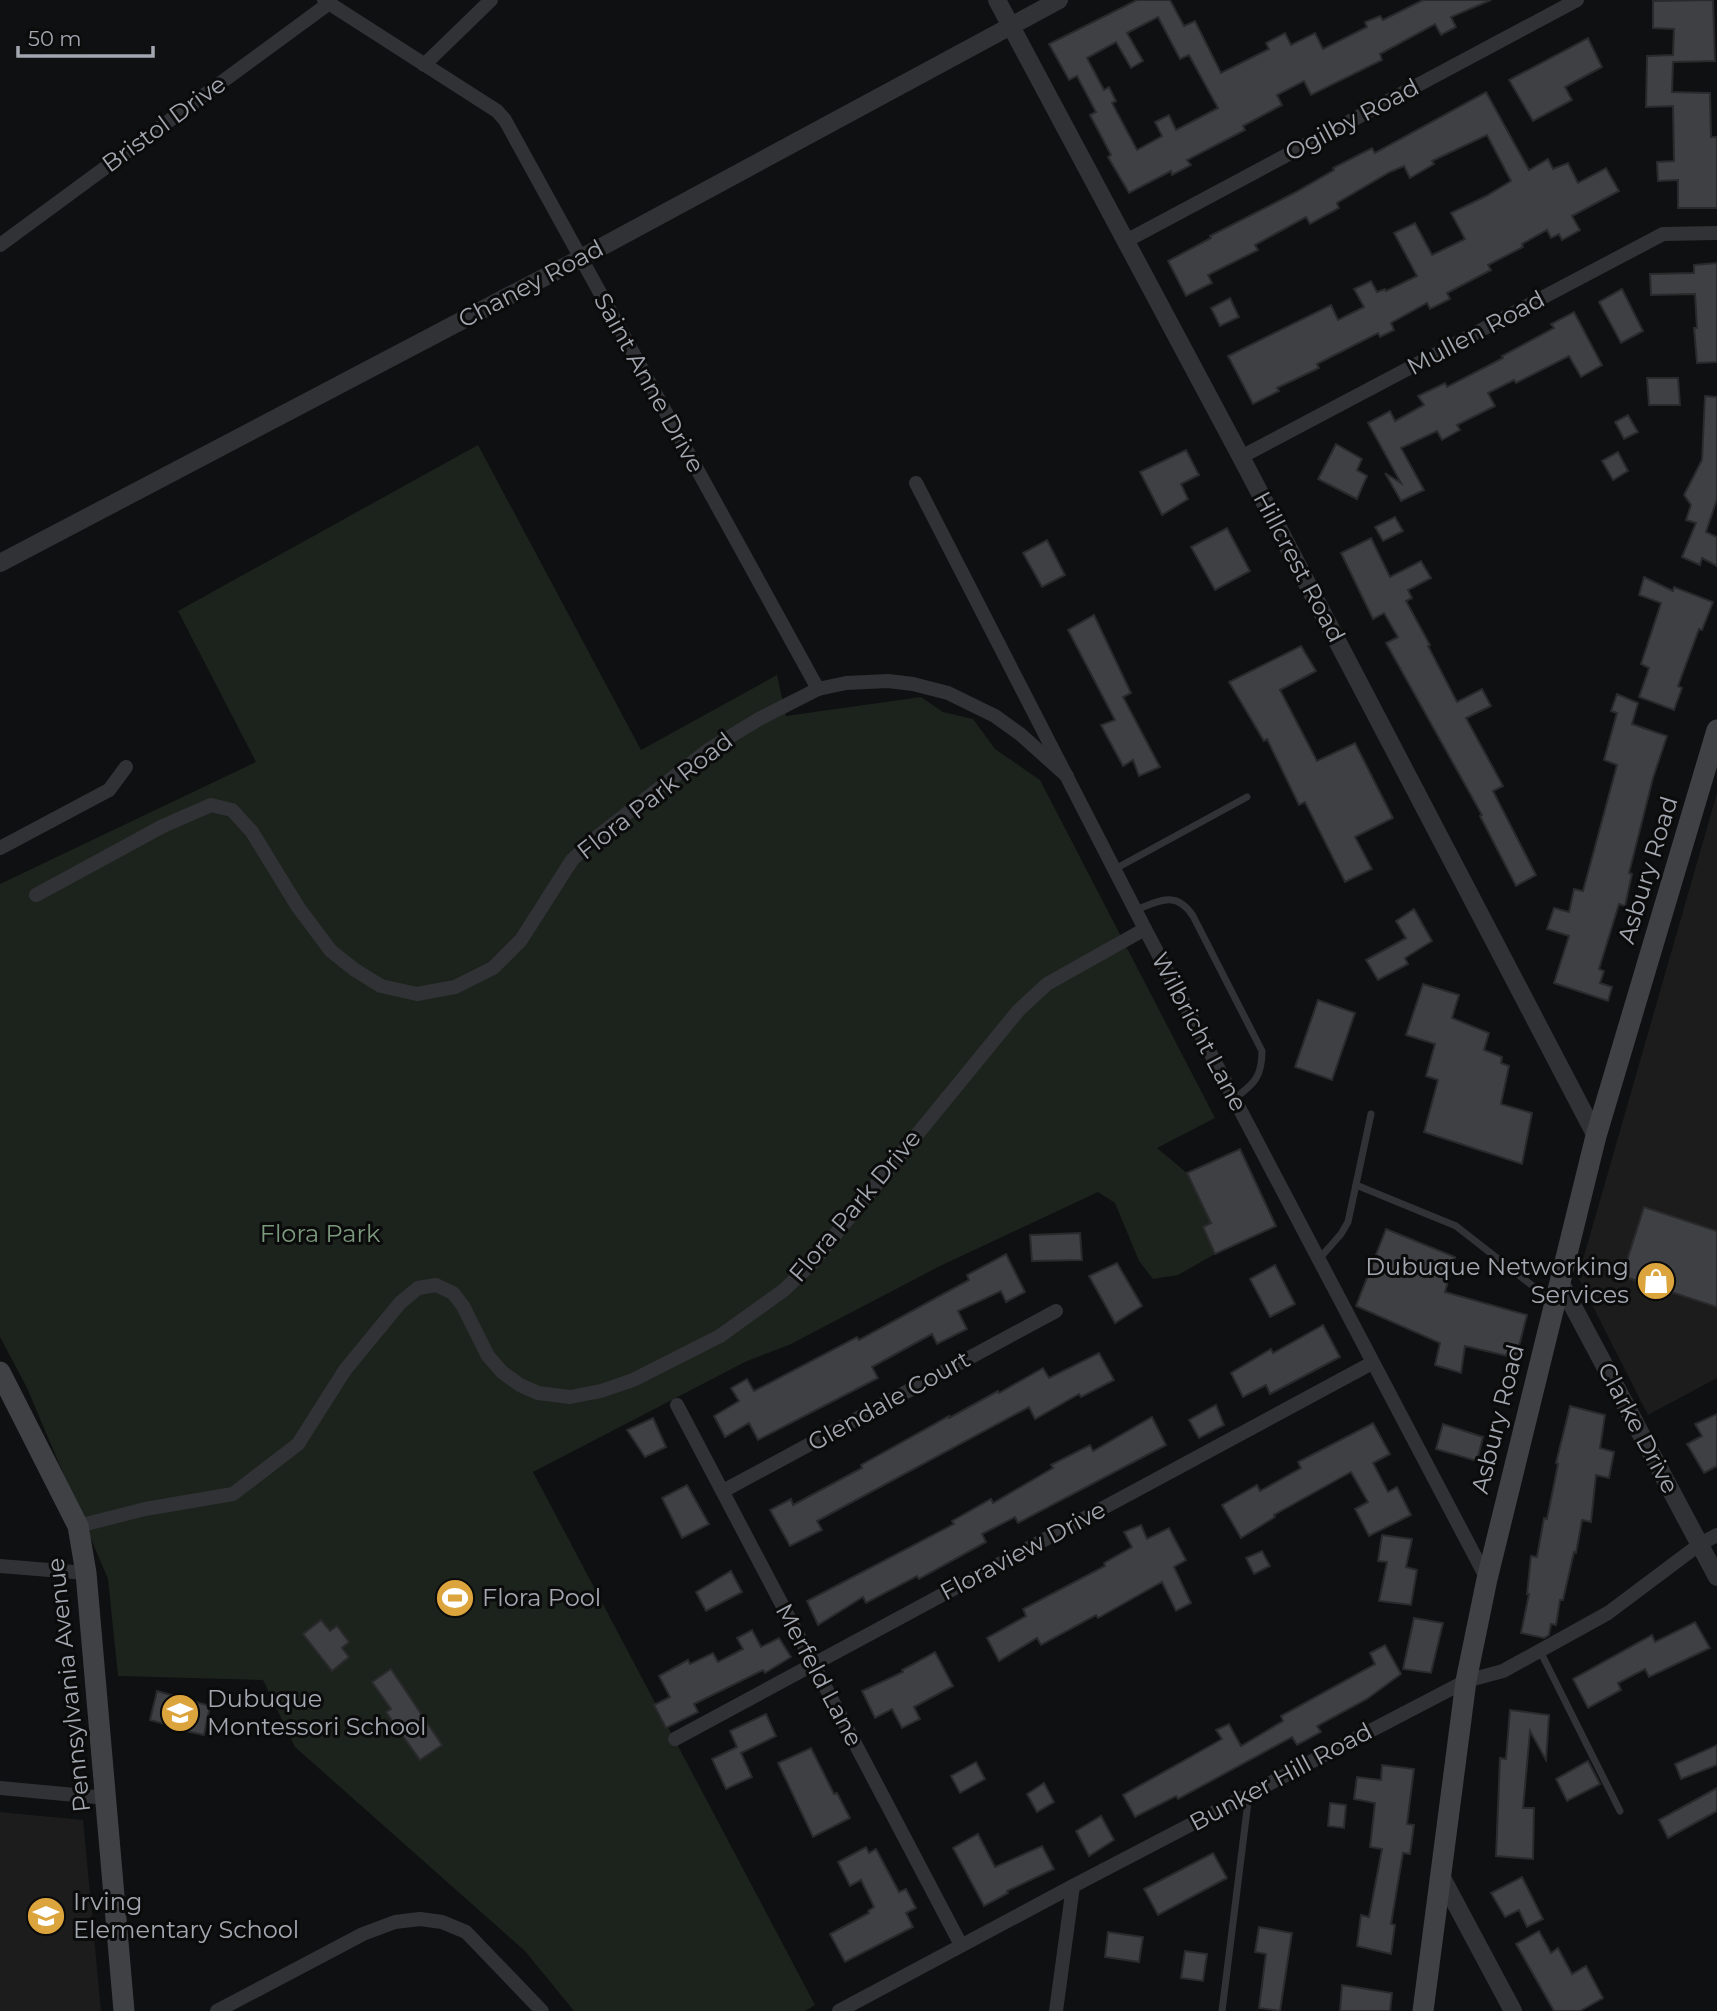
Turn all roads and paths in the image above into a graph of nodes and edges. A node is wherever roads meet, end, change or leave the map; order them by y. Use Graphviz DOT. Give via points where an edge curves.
graph roads {
  1 [pos="491,0"];
  2 [pos="997,0"];
  3 [pos="1059,0"];
  4 [pos="1577,0"];
  5 [pos="326,2"];
  6 [pos="1011,26"];
  7 [pos="424,65"];
  8 [pos="1717,233"];
  9 [pos="1126,241"];
  10 [pos="0,245"];
  11 [pos="581,258"];
  12 [pos="1241,457"];
  13 [pos="916,483"];
  14 [pos="0,563"];
  15 [pos="818,689"];
  16 [pos="1717,730"];
  17 [pos="126,767"];
  18 [pos="1066,776"];
  19 [pos="1247,797"];
  20 [pos="0,848"];
  21 [pos="1115,869"];
  22 [pos="36,895"];
  23 [pos="1136,910"];
  24 [pos="1145,929"];
  25 [pos="1234,1098"];
  26 [pos="1371,1114"];
  27 [pos="1596,1136"];
  28 [pos="1356,1185"];
  29 [pos="1319,1259"];
  30 [pos="1559,1280"];
  31 [pos="1554,1302"];
  32 [pos="1056,1311"];
  33 [pos="1372,1363"];
  34 [pos="1,1376"];
  35 [pos="677,1405"];
  36 [pos="723,1491"];
  37 [pos="78,1526"];
  38 [pos="1717,1535"];
  39 [pos="1700,1544"];
  40 [pos="0,1566"];
  41 [pos="86,1573"];
  42 [pos="1717,1577"];
  43 [pos="1487,1579"];
  44 [pos="1540,1650"];
  45 [pos="813,1664"];
  46 [pos="1465,1681"];
  47 [pos="674,1739"];
  48 [pos="0,1788"];
  49 [pos="1249,1794"];
  50 [pos="107,1798"];
  51 [pos="1620,1811"];
  52 [pos="1442,1878"];
  53 [pos="1073,1886"];
  54 [pos="961,1945"];
  55 [pos="124,2011"];
  56 [pos="217,2011"];
  57 [pos="542,2011"];
  58 [pos="839,2011"];
  59 [pos="1056,2011"];
  60 [pos="1222,2011"];
  61 [pos="1423,2011"];
  62 [pos="1513,2011"];
  1 -- 7 [label="street"];
  2 -- 6 [label="street, Hillcrest Road"];
  3 -- 6 [label="street, Chaney Road"];
  4 -- 9 [label="street, Ogilby Road"];
  5 -- 7 [label="street, Saint Anne Drive"];
  5 -- 10 [label="street, Bristol Drive"];
  6 -- 9 [label="street, Hillcrest Road"];
  6 -- 11 [label="street, Chaney Road"];
  7 -- 11 [label="street, Saint Anne Drive" via="505,120"];
  8 -- 12 [label="street, Mullen Road" via="1663,234"];
  9 -- 12 [label="street, Hillcrest Road"];
  11 -- 14 [label="street, Chaney Road"];
  11 -- 15 [label="street, Saint Anne Drive"];
  12 -- 27 [label="street, Hillcrest Road"];
  13 -- 18 [label="street, Wilbricht Lane"];
  15 -- 18 [label="street, Flora Park Road" via="888,681 948,693 995,716"];
  15 -- 22 [label="street, Flora Park Road" via="737,731 629,810 572,860 521,940 493,968 455,987 417,994 381,986 355,970 316,932 252,832 232,810 211,805"];
  16 -- 27 [label="main road, Asbury Road"];
  17 -- 20 [label="street" via="109,790"];
  18 -- 21 [label="street, Wilbricht Lane"];
  19 -- 21 [label="lane"];
  21 -- 23 [label="street, Wilbricht Lane"];
  23 -- 24 [label="street, Wilbricht Lane"];
  23 -- 25 [label="lane" via="1176,900 1193,916 1262,1051 1262,1066 1254,1084"];
  24 -- 25 [label="street, Wilbricht Lane"];
  24 -- 37 [label="street, Flora Park Drive" via="1047,984 1018,1011 812,1263 784,1290 720,1336 617,1387 556,1396 520,1385 502,1372 488,1356 459,1300 445,1287 427,1285 400,1303 373,1333 298,1444 233,1494"];
  25 -- 29 [label="street, Wilbricht Lane"];
  26 -- 28 [label="lane"];
  27 -- 30 [label="main road, Asbury Road"];
  28 -- 29 [label="lane" via="1348,1222"];
  28 -- 31 [label="lane" via="1456,1226"];
  29 -- 33 [label="street, Wilbricht Lane"];
  30 -- 31 [label="main road, Asbury Road"];
  30 -- 39 [label="street, Clarke Drive"];
  31 -- 43 [label="main road, Asbury Road"];
  32 -- 36 [label="street, Glendale Court"];
  33 -- 43 [label="street, Wilbricht Lane"];
  33 -- 45 [label="street, Floraview Drive"];
  34 -- 37 [label="main road, Pennsylvania Avenue"];
  35 -- 36 [label="street, Merfeld Lane"];
  36 -- 45 [label="street, Merfeld Lane"];
  37 -- 41 [label="main road, Pennsylvania Avenue"];
  38 -- 39 [label="street, Bunker Hill Road"];
  39 -- 42 [label="street, Clarke Drive"];
  39 -- 44 [label="street, Bunker Hill Road" via="1608,1613"];
  40 -- 41 [label="street"];
  41 -- 50 [label="main road, Pennsylvania Avenue"];
  43 -- 46 [label="main road, Asbury Road"];
  44 -- 46 [label="street, Bunker Hill Road" via="1503,1671"];
  44 -- 51 [label="lane"];
  45 -- 47 [label="street, Floraview Drive"];
  45 -- 54 [label="street, Merfeld Lane"];
  46 -- 49 [label="street, Bunker Hill Road"];
  46 -- 52 [label="main road, Asbury Road"];
  48 -- 50 [label="street"];
  49 -- 53 [label="street, Bunker Hill Road"];
  49 -- 60 [label="lane"];
  50 -- 55 [label="main road, Pennsylvania Avenue"];
  52 -- 61 [label="main road, Asbury Road"];
  52 -- 62 [label="street"];
  53 -- 54 [label="street, Bunker Hill Road"];
  53 -- 59 [label="street"];
  54 -- 58 [label="street, Bunker Hill Road"];
  56 -- 57 [label="street" via="363,1934 420,1919 466,1932"];
}
